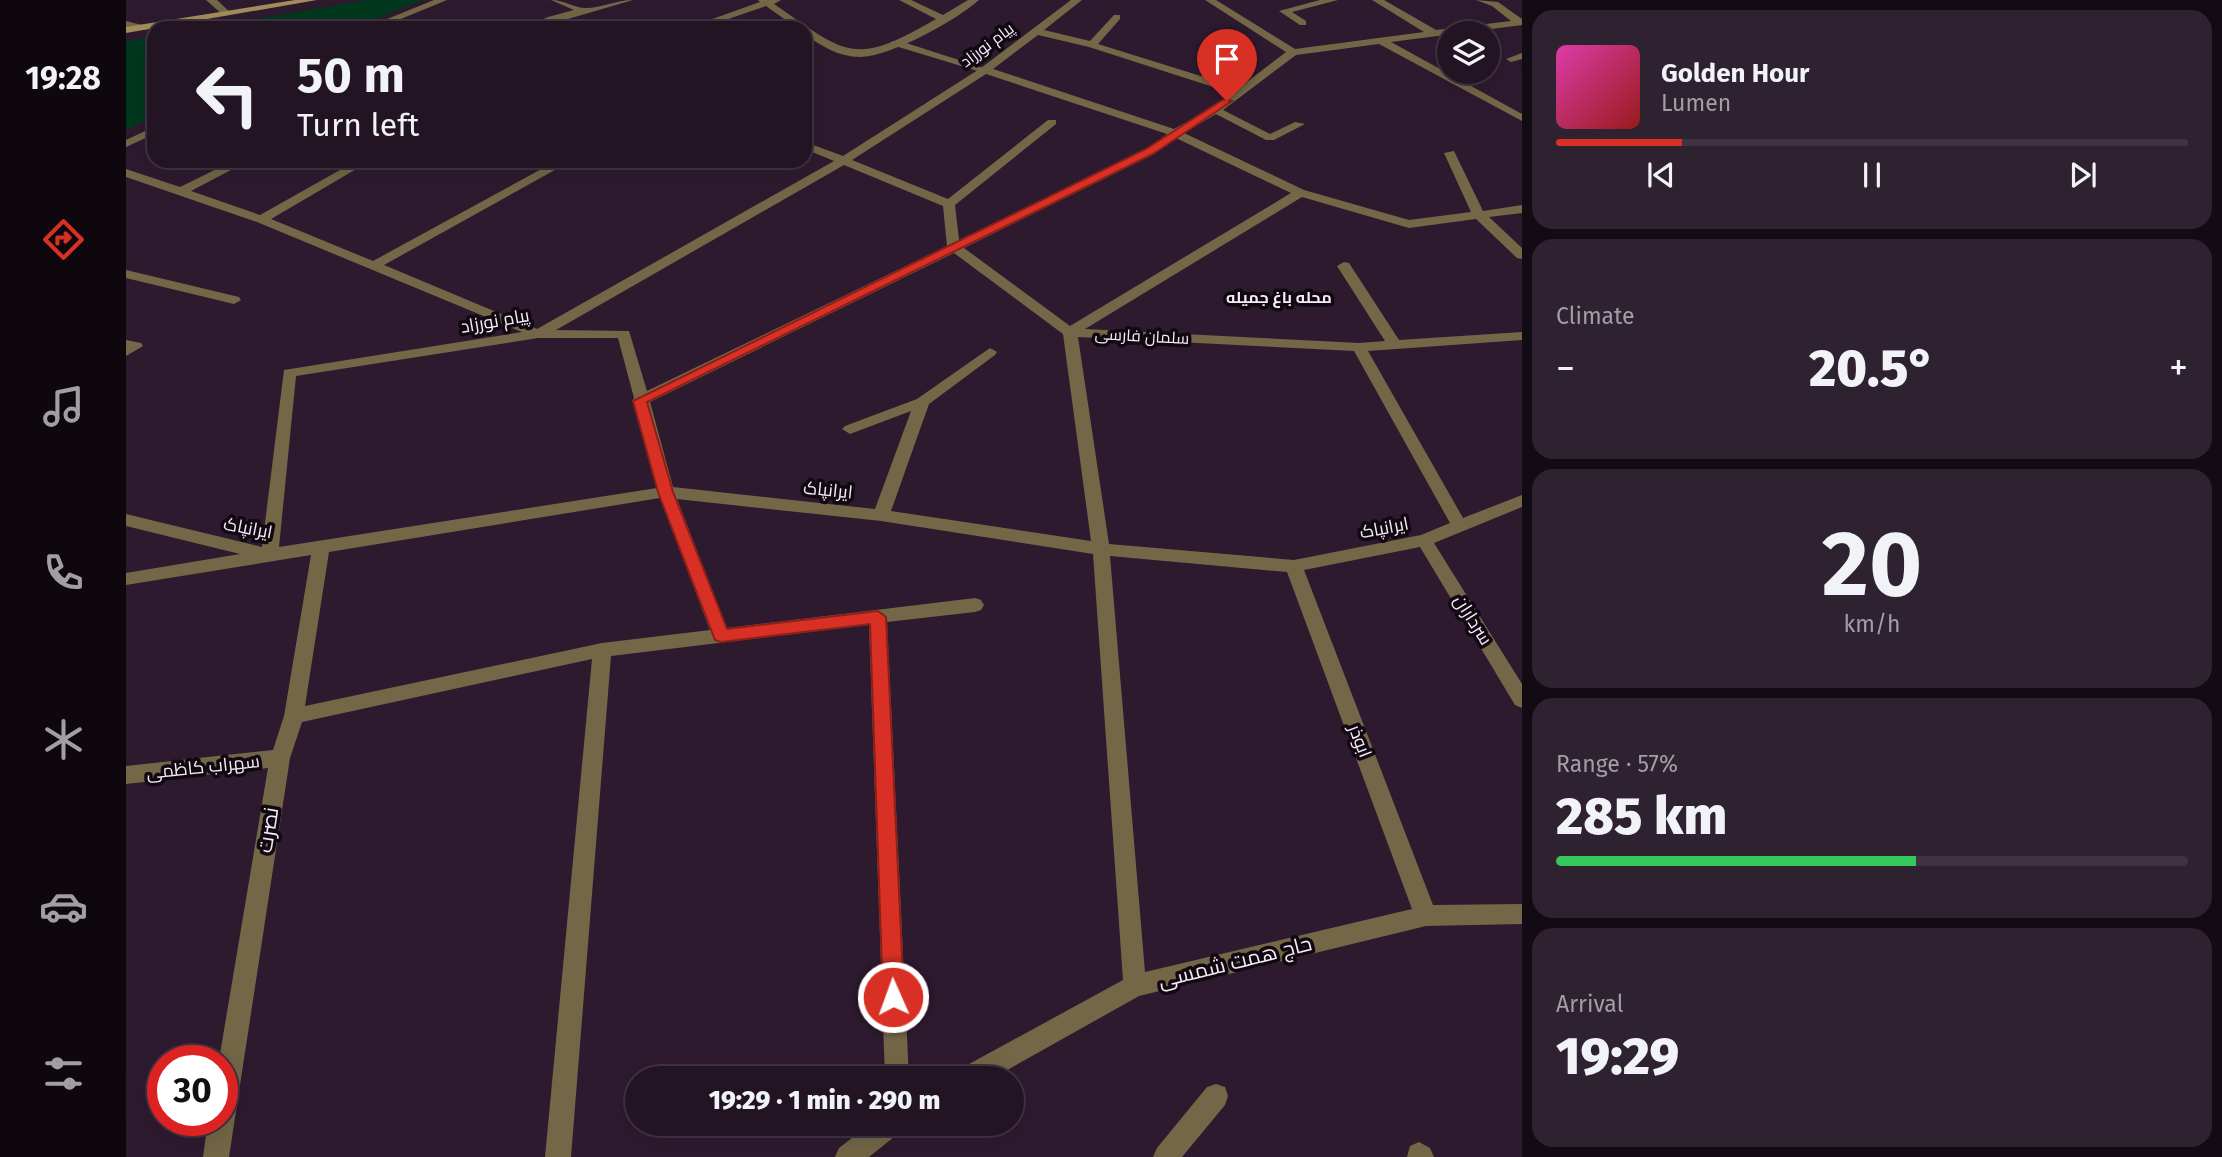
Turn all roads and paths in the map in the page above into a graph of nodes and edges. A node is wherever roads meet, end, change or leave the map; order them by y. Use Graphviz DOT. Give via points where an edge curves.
graph roads {
  1 [pos="211,0"];
  2 [pos="312,0"];
  3 [pos="442,0"];
  4 [pos="556,0"];
  5 [pos="628,0"];
  6 [pos="904,0"];
  7 [pos="974,0"];
  8 [pos="1077,0"];
  9 [pos="1210,0"];
  10 [pos="1334,0"];
  11 [pos="1377,0"];
  12 [pos="1481,0"];
  13 [pos="769,1"];
  14 [pos="584,10"];
  15 [pos="226,13"];
  16 [pos="1117,17"];
  17 [pos="944,19"];
  18 [pos="180,21"];
  19 [pos="388,21"];
  20 [pos="550,21"];
  21 [pos="712,21"];
  22 [pos="794,21"];
  23 [pos="1520,21"];
  24 [pos="1303,23"];
  25 [pos="126,24"];
  26 [pos="145,27"];
  27 [pos="126,30"];
  28 [pos="1035,31"];
  29 [pos="1433,33"];
  30 [pos="812,35"];
  31 [pos="1380,40"];
  32 [pos="895,43"];
  33 [pos="1092,45"];
  34 [pos="1293,52"];
  35 [pos="985,70"];
  36 [pos="1238,91"];
  37 [pos="1216,110"];
  38 [pos="1522,118"];
  39 [pos="1052,122"];
  40 [pos="1299,124"];
  41 [pos="1175,133"];
  42 [pos="147,134"];
  43 [pos="126,144"];
  44 [pos="812,148"];
  45 [pos="1450,153"];
  46 [pos="845,160"];
  47 [pos="228,168"];
  48 [pos="352,168"];
  49 [pos="552,168"];
  50 [pos="126,173"];
  51 [pos="182,191"];
  52 [pos="1300,193"];
  53 [pos="949,204"];
  54 [pos="1522,209"];
  55 [pos="1478,214"];
  56 [pos="261,219"];
  57 [pos="953,246"];
  58 [pos="1522,255"];
  59 [pos="1344,265"];
  60 [pos="373,266"];
  61 [pos="126,274"];
  62 [pos="234,300"];
  63 [pos="1070,332"];
  64 [pos="538,334"];
  65 [pos="1522,336"];
  66 [pos="126,344"];
  67 [pos="1395,345"];
  68 [pos="1360,347"];
  69 [pos="126,352"];
  70 [pos="990,352"];
  71 [pos="639,401"];
  72 [pos="922,402"];
  73 [pos="850,429"];
  74 [pos="666,492"];
  75 [pos="1522,500"];
  76 [pos="881,514"];
  77 [pos="126,520"];
  78 [pos="1459,524"];
  79 [pos="1423,540"];
  80 [pos="321,547"];
  81 [pos="1101,549"];
  82 [pos="270,555"];
  83 [pos="1293,566"];
  84 [pos="126,579"];
  85 [pos="975,605"];
  86 [pos="878,617"];
  87 [pos="721,636"];
  88 [pos="602,650"];
  89 [pos="1522,700"];
  90 [pos="293,716"];
  91 [pos="280,758"];
  92 [pos="126,775"];
  93 [pos="1522,914"];
  94 [pos="1426,916"];
  95 [pos="1135,986"];
  96 [pos="234,1045"];
  97 [pos="897,1066"];
  98 [pos="991,1066"];
  99 [pos="1216,1096"];
  100 [pos="219,1136"];
  101 [pos="875,1136"];
  102 [pos="216,1157"];
  103 [pos="558,1157"];
  104 [pos="848,1157"];
  105 [pos="1166,1157"];
  1 -- 15 [label="street"];
  2 -- 15 [label="main road"];
  3 -- 19 [label="street"];
  4 -- 14 [label="street"];
  5 -- 14 [label="street"];
  6 -- 17 [label="street"];
  7 -- 17 [label="street"];
  8 -- 28 [label="street, پیام نورزاد"];
  9 -- 34 [label="street"];
  10 -- 24 [label="street" via="1284,10"];
  11 -- 29 [label="street"];
  12 -- 23 [label="street"];
  13 -- 21 [label="street"];
  13 -- 22 [label="street"];
  14 -- 20 [label="street"];
  15 -- 18 [label="main road"];
  16 -- 33 [label="street"];
  17 -- 32 [label="street"];
  23 -- 29 [label="street"];
  25 -- 26 [label="street"];
  26 -- 27 [label="main road"];
  28 -- 33 [label="street"];
  28 -- 35 [label="street, پیام نورزاد"];
  29 -- 31 [label="street"];
  30 -- 32 [label="street" via="833,49 861,55"];
  31 -- 34 [label="street"];
  31 -- 38 [label="street"];
  32 -- 35 [label="street"];
  33 -- 36 [label="street"];
  34 -- 36 [label="street"];
  35 -- 41 [label="street"];
  35 -- 46 [label="street, پیام نورزاد"];
  36 -- 37 [label="street"];
  37 -- 40 [label="street" via="1270,138"];
  37 -- 41 [label="street"];
  39 -- 53 [label="street"];
  41 -- 52 [label="street"];
  41 -- 57 [label="street" via="1150,152"];
  42 -- 43 [label="street"];
  44 -- 46 [label="street"];
  45 -- 55 [label="street"];
  46 -- 53 [label="street"];
  46 -- 64 [label="street, پیام نورزاد"];
  47 -- 51 [label="street"];
  48 -- 56 [label="street"];
  49 -- 60 [label="street"];
  50 -- 51 [label="street"];
  51 -- 56 [label="street"];
  52 -- 55 [label="street" via="1409,224"];
  52 -- 63 [label="street"];
  53 -- 57 [label="street"];
  54 -- 55 [label="street"];
  55 -- 58 [label="street"];
  56 -- 60 [label="street"];
  57 -- 63 [label="street, سلمان فارسی"];
  57 -- 71 [label="street"];
  59 -- 67 [label="street"];
  60 -- 64 [label="street"];
  61 -- 62 [label="street"];
  63 -- 68 [label="street, سلمان فارسی"];
  63 -- 81 [label="street"];
  64 -- 71 [label="street" via="624,334"];
  64 -- 82 [label="street, پیام نورزاد" via="289,373"];
  65 -- 67 [label="street, سلمان فارسی"];
  66 -- 69 [label="street" via="136,346"];
  67 -- 68 [label="street, سلمان فارسی"];
  68 -- 78 [label="street"];
  70 -- 72 [label="street"];
  71 -- 74 [label="street"];
  72 -- 73 [label="street"];
  72 -- 76 [label="street"];
  74 -- 76 [label="street, ایرانپاک"];
  74 -- 80 [label="street, ایرانپاک"];
  74 -- 87 [label="street"];
  75 -- 78 [label="street, ایرانپاک"];
  76 -- 81 [label="street, ایرانپاک"];
  77 -- 82 [label="street, ایرانپاک"];
  78 -- 79 [label="street, ایرانپاک"];
  79 -- 83 [label="street, ایرانپاک"];
  79 -- 89 [label="street, سرداران"];
  80 -- 82 [label="street, ایرانپاک"];
  80 -- 90 [label="street, نصرت"];
  81 -- 83 [label="street, ایرانپاک"];
  81 -- 95 [label="street"];
  82 -- 84 [label="street"];
  83 -- 94 [label="street, ابوذر"];
  85 -- 86 [label="street"];
  86 -- 87 [label="street"];
  86 -- 97 [label="street"];
  87 -- 88 [label="street"];
  88 -- 90 [label="street"];
  88 -- 103 [label="street"];
  90 -- 91 [label="street, نصرت"];
  91 -- 92 [label="street, سهراب کاظمی"];
  91 -- 96 [label="street, نصرت"];
  93 -- 94 [label="street, حاج همت شمسی"];
  94 -- 95 [label="street, حاج همت شمسی"];
  95 -- 98 [label="street, حاج همت شمسی"];
  99 -- 105 [label="street"];
  100 -- 102 [label="street, نصرت"];
  101 -- 104 [label="street"];
}
